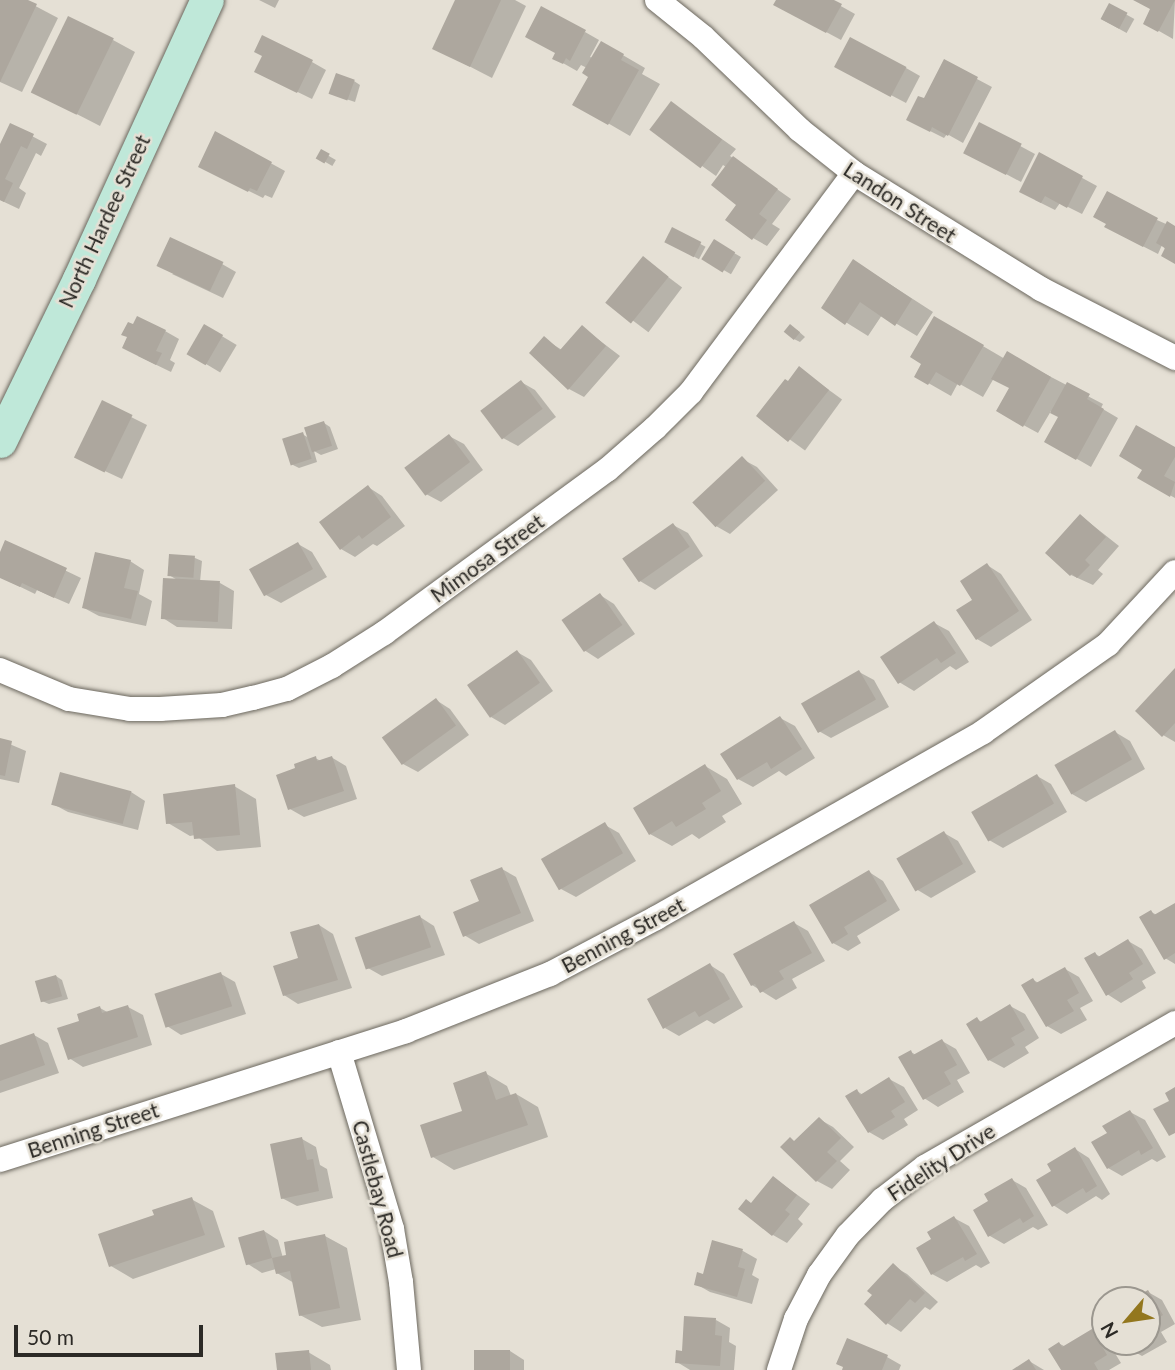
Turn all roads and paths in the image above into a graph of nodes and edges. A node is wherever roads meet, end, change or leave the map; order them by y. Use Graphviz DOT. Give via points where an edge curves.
graph roads {
  1 [pos="207,0"];
  2 [pos="657,0"];
  3 [pos="854,173"];
  4 [pos="1175,358"];
  5 [pos="0,441"];
  6 [pos="1175,572"];
  7 [pos="0,670"];
  8 [pos="1175,1023"];
  9 [pos="339,1052"];
  10 [pos="0,1160"];
  11 [pos="409,1370"];
  12 [pos="779,1370"];
  1 -- 5 [label="street, North Hardee Street"];
  2 -- 3 [label="street, Landon Street"];
  3 -- 4 [label="street, Landon Street" via="1041,289"];
  3 -- 7 [label="street, Mimosa Street" via="691,392 655,428 585,487 332,666 287,689 253,698 160,709 69,699"];
  6 -- 9 [label="street, Benning Street" via="1108,644 925,767 550,974 406,1031"];
  8 -- 12 [label="street, Fidelity Drive" via="925,1167 882,1200 848,1235 819,1275 796,1319"];
  9 -- 10 [label="street, Benning Street"];
  9 -- 11 [label="street, Castlebay Road" via="392,1229"];
}
